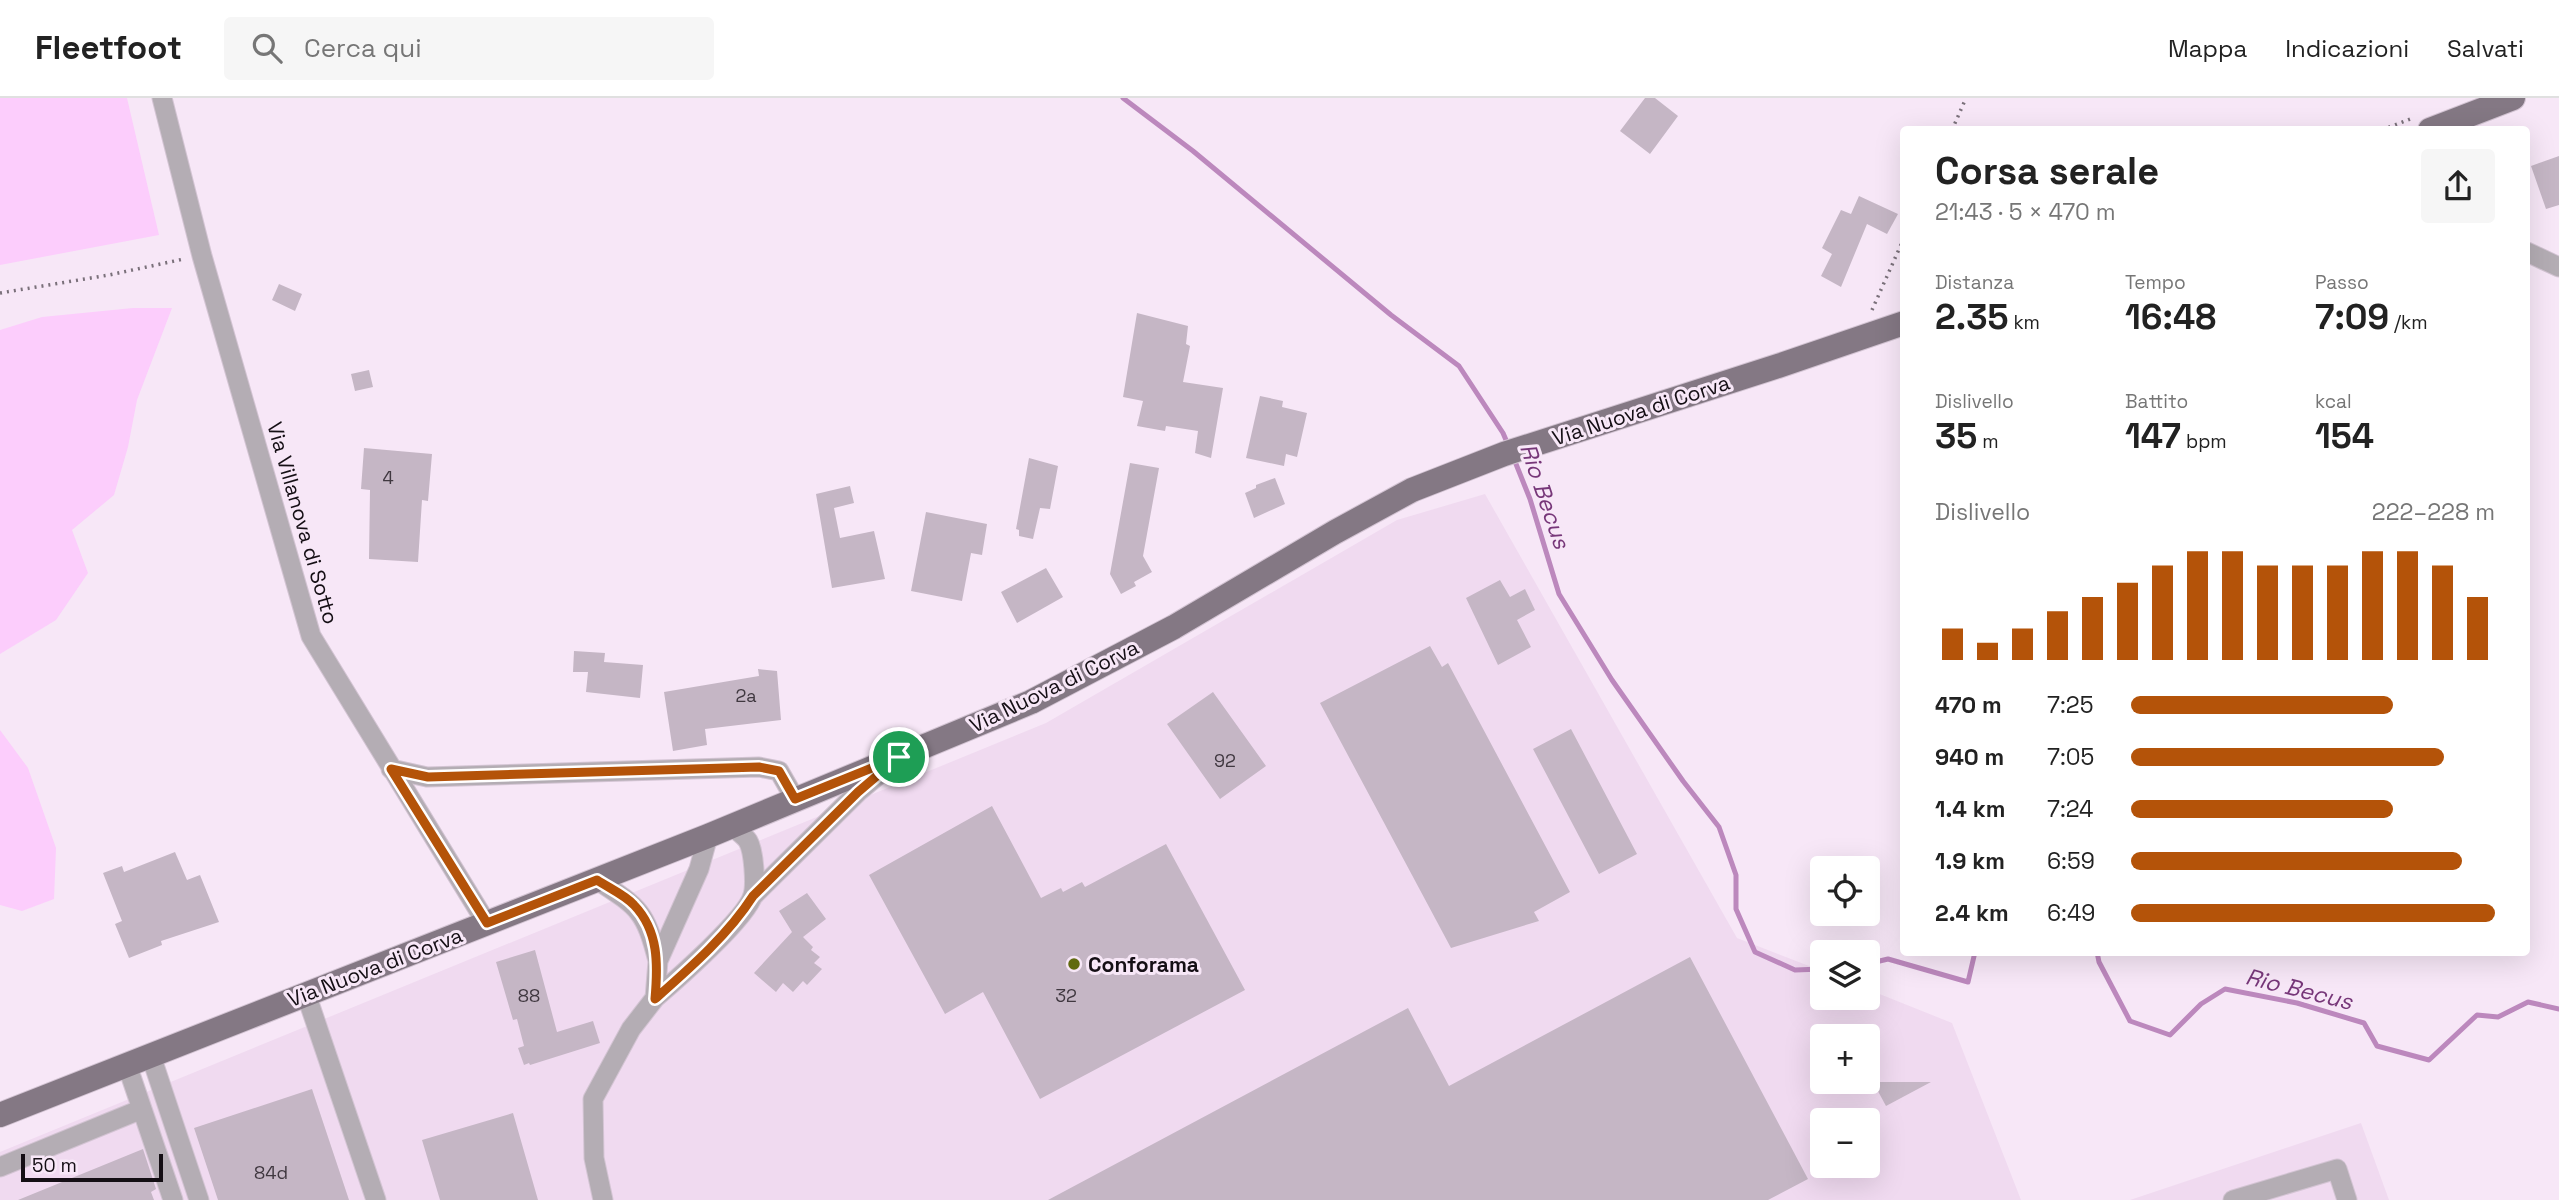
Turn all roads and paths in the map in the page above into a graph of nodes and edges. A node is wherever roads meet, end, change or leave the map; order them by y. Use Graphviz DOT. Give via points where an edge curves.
graph roads {
  1 [pos="162,98"];
  2 [pos="1966,98"];
  3 [pos="2512,98"];
  4 [pos="1954,126"];
  5 [pos="2440,126"];
  6 [pos="1900,248"];
  7 [pos="2530,253"];
  8 [pos="202,256"];
  9 [pos="2559,267"];
  10 [pos="0,293"];
  11 [pos="1900,324"];
  12 [pos="1860,338"];
  13 [pos="899,757"];
  14 [pos="391,769"];
  15 [pos="795,799"];
  16 [pos="732,826"];
  17 [pos="708,836"];
  18 [pos="597,880"];
  19 [pos="753,896"];
  20 [pos="487,923"];
  21 [pos="658,961"];
  22 [pos="306,994"];
  23 [pos="655,999"];
  24 [pos="151,1056"];
  25 [pos="127,1065"];
  26 [pos="142,1109"];
  27 [pos="0,1115"];
  28 [pos="0,1167"];
  29 [pos="173,1200"];
  30 [pos="199,1200"];
  31 [pos="376,1200"];
  32 [pos="603,1200"];
  33 [pos="2233,1200"];
  34 [pos="2347,1200"];
  1 -- 8 [label="street, Via Villanova di Sotto"];
  2 -- 4 [label="path"];
  3 -- 5 [label="main road"];
  6 -- 12 [label="path"];
  7 -- 9 [label="street"];
  8 -- 10 [label="path"];
  8 -- 14 [label="street, Via Villanova di Sotto" via="311,636"];
  11 -- 12 [label="main road, Via Nuova di Corva"];
  12 -- 13 [label="main road, Via Nuova di Corva" via="1504,454 1412,490 1174,628 1031,702"];
  13 -- 15 [label="main road, Via Nuova di Corva"];
  13 -- 19 [label="street"];
  14 -- 15 [label="street" via="428,777 759,767 779,771"];
  14 -- 20 [label="street, Via Villanova di Sotto"];
  15 -- 16 [label="main road, Via Nuova di Corva"];
  16 -- 17 [label="main road, Via Nuova di Corva"];
  16 -- 19 [label="street" via="748,841 753,857"];
  17 -- 18 [label="main road, Via Nuova di Corva"];
  17 -- 21 [label="street" via="699,869"];
  18 -- 20 [label="main road, Via Nuova di Corva"];
  18 -- 21 [label="street" via="634,904 649,927"];
  19 -- 23 [label="street" via="692,966"];
  20 -- 22 [label="main road, Via Nuova di Corva"];
  21 -- 23 [label="street"];
  22 -- 24 [label="main road, Via Nuova di Corva"];
  22 -- 31 [label="street"];
  23 -- 32 [label="street" via="631,1029 593,1099 594,1158"];
  24 -- 25 [label="main road, Via Nuova di Corva"];
  24 -- 30 [label="street"];
  25 -- 26 [label="street"];
  25 -- 27 [label="main road, Via Nuova di Corva"];
  26 -- 28 [label="street"];
  26 -- 29 [label="street"];
  33 -- 34 [label="street" via="2337,1169"];
}
